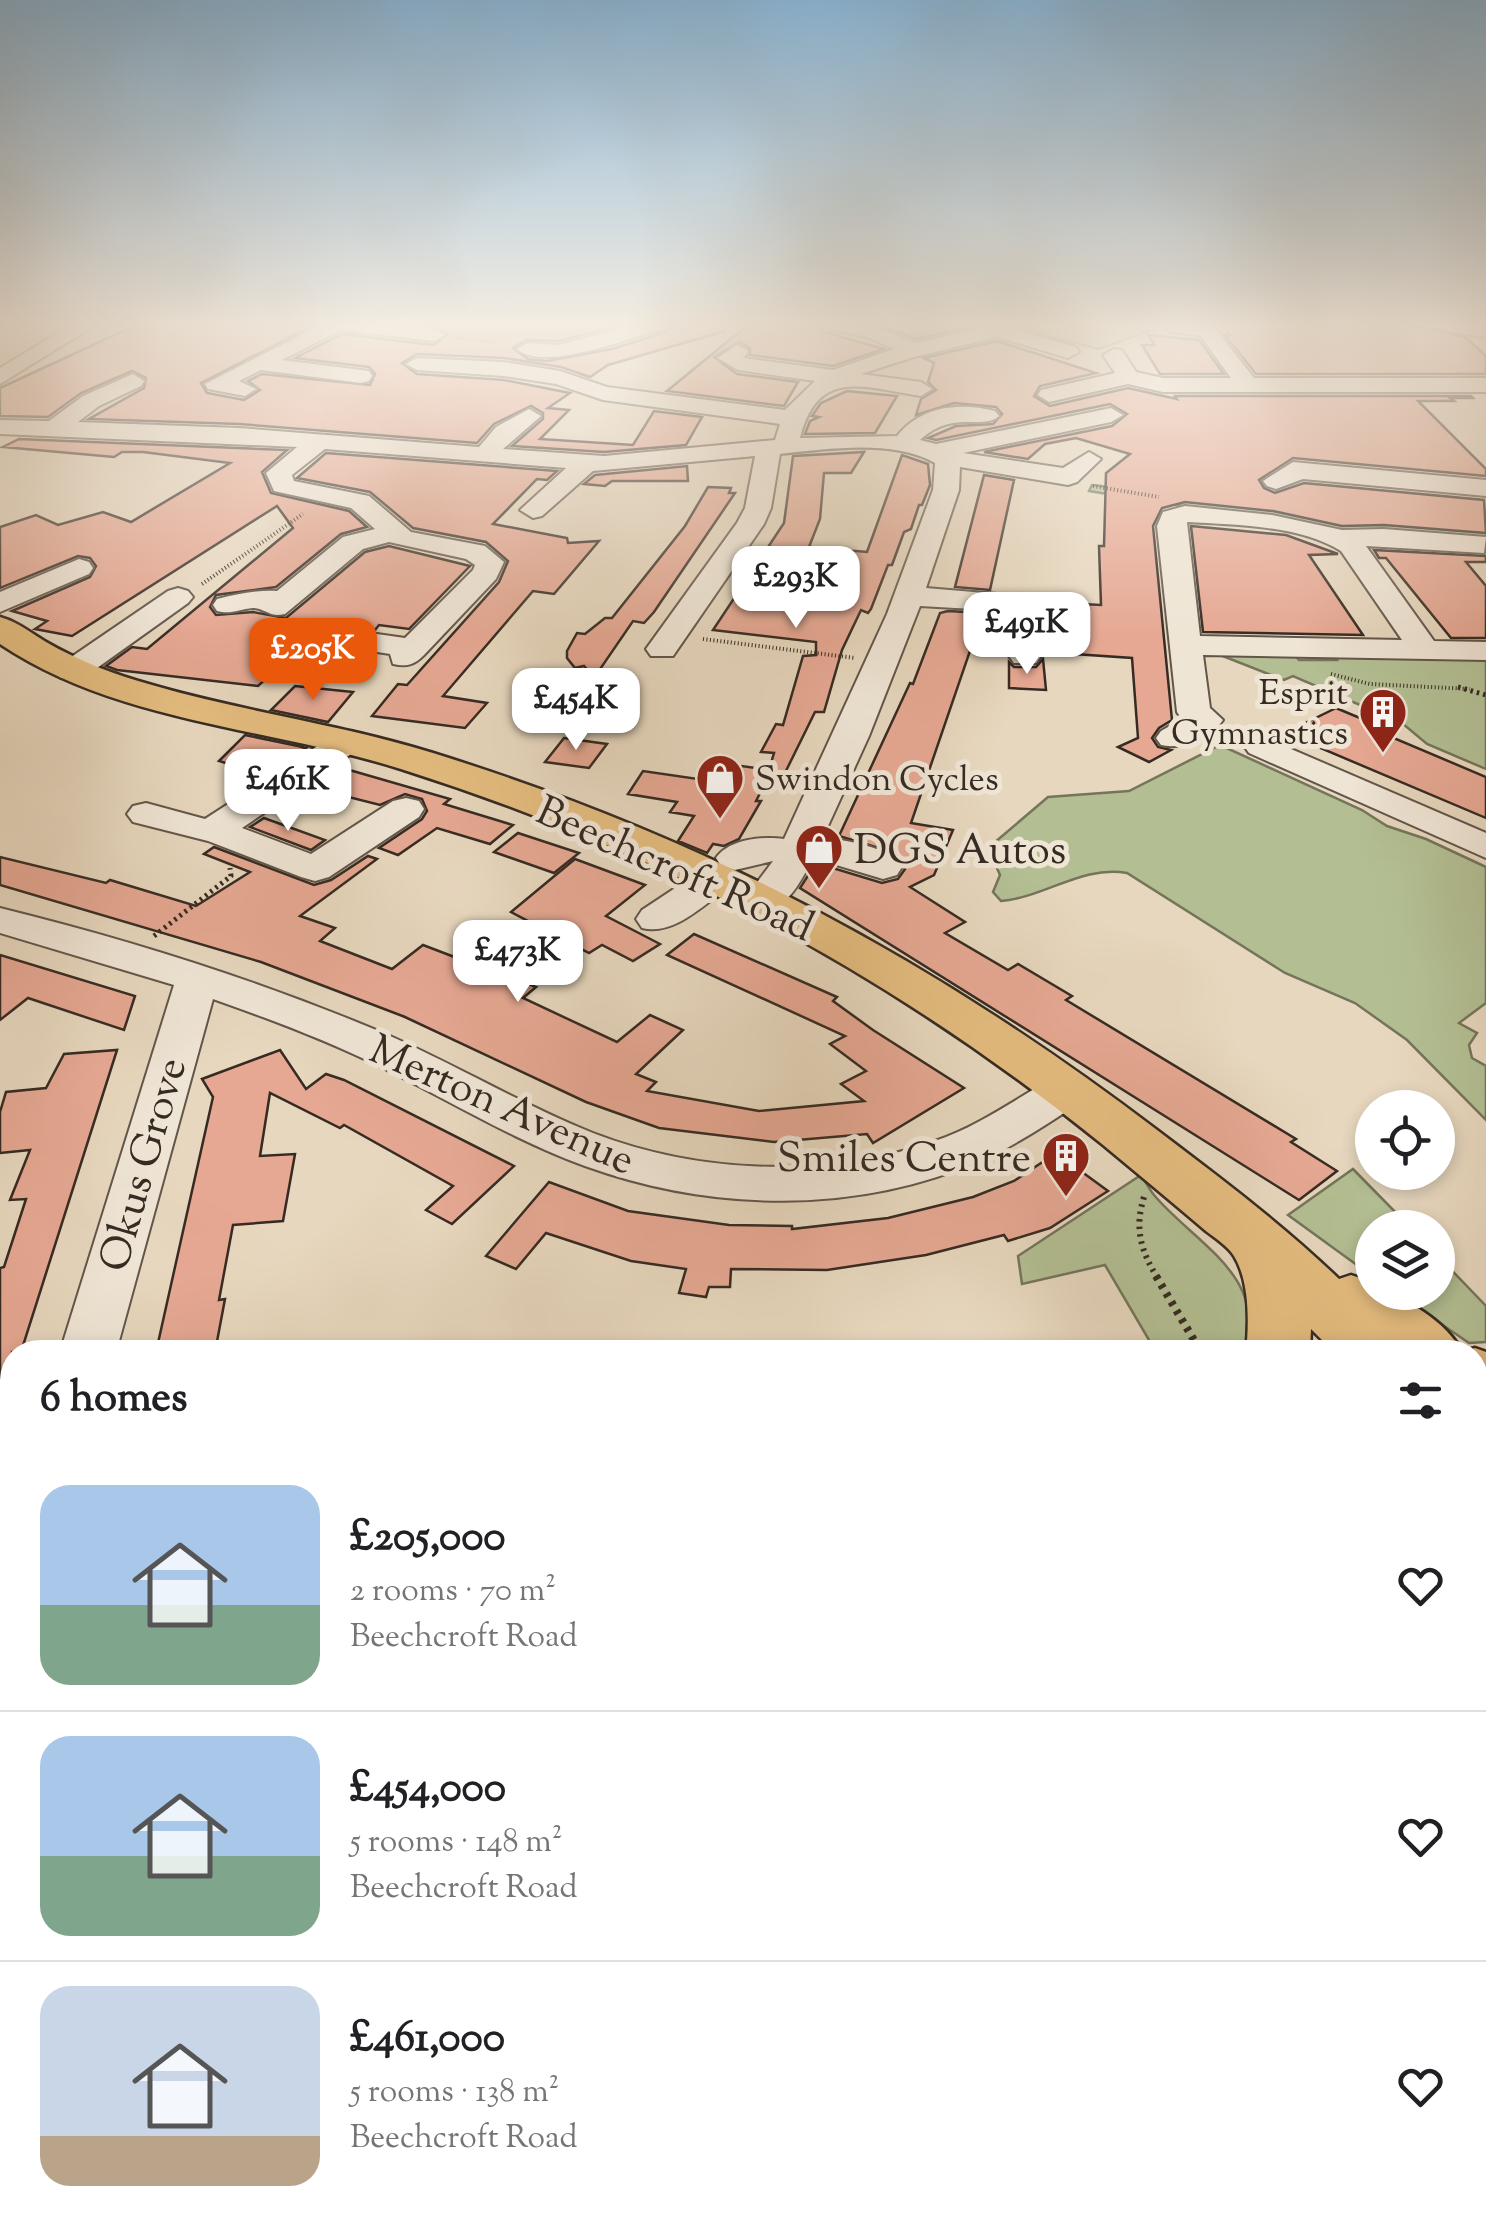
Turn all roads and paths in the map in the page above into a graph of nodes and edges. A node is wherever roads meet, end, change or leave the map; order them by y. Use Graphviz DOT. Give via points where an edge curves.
graph roads {
  1 [pos="31,428"];
  2 [pos="506,428"];
  3 [pos="722,428"];
  4 [pos="782,428"];
  5 [pos="785,428"];
  6 [pos="793,428"];
  7 [pos="916,428"];
  8 [pos="947,428"];
  9 [pos="1011,428"];
  10 [pos="54,429"];
  11 [pos="314,433"];
  12 [pos="935,438"];
  13 [pos="692,443"];
  14 [pos="485,455"];
  15 [pos="1089,459"];
  16 [pos="587,463"];
  17 [pos="1284,476"];
  18 [pos="335,486"];
  19 [pos="1486,488"];
  20 [pos="533,510"];
  21 [pos="393,534"];
  22 [pos="1343,538"];
  23 [pos="1484,545"];
  24 [pos="80,568"];
  25 [pos="906,596"];
  26 [pos="178,598"];
  27 [pos="0,603"];
  28 [pos="228,605"];
  29 [pos="0,628"];
  30 [pos="349,640"];
  31 [pos="667,642"];
  32 [pos="1186,645"];
  33 [pos="1425,650"];
  34 [pos="1486,650"];
  35 [pos="1025,656"];
  36 [pos="882,661"];
  37 [pos="72,671"];
  38 [pos="1173,738"];
  39 [pos="1245,738"];
  40 [pos="348,741"];
  41 [pos="362,807"];
  42 [pos="406,809"];
  43 [pos="146,814"];
  44 [pos="763,816"];
  45 [pos="802,840"];
  46 [pos="214,846"];
  47 [pos="1486,847"];
  48 [pos="286,860"];
  49 [pos="883,867"];
  50 [pos="725,868"];
  51 [pos="764,900"];
  52 [pos="656,919"];
  53 [pos="0,920"];
  54 [pos="130,956"];
  55 [pos="198,977"];
  56 [pos="1065,1091"];
  57 [pos="1150,1180"];
  58 [pos="1270,1253"];
  59 [pos="91,1340"];
  60 [pos="1195,1340"];
  61 [pos="1280,1340"];
  62 [pos="1362,1340"];
  63 [pos="1412,1340"];
  1 -- 10 [label="street"];
  2 -- 14 [label="street"];
  3 -- 13 [label="street"];
  4 -- 16 [label="street" via="648,463"];
  5 -- 31 [label="street" via="768,452 758,508"];
  6 -- 12 [label="street" via="902,446"];
  7 -- 12 [label="street"];
  8 -- 12 [label="street"];
  9 -- 12 [label="street"];
  10 -- 11 [label="street"];
  11 -- 14 [label="street"];
  11 -- 18 [label="street" via="277,478 283,486"];
  12 -- 15 [label="street" via="1068,477"];
  12 -- 25 [label="street" via="946,490"];
  14 -- 16 [label="street"];
  16 -- 20 [label="street"];
  17 -- 19 [label="street"];
  18 -- 21 [label="street"];
  18 -- 26 [label="path"];
  21 -- 28 [label="street" via="353,544 278,604 254,598"];
  21 -- 30 [label="street" via="475,552 490,562 408,652"];
  22 -- 23 [label="street"];
  22 -- 32 [label="street" via="1202,515 1173,518"];
  22 -- 33 [label="street"];
  24 -- 27 [label="street"];
  25 -- 35 [label="street" via="1023,603"];
  25 -- 36 [label="street"];
  26 -- 37 [label="street"];
  29 -- 37 [label="main road, Beechcroft Road"];
  31 -- 36 [label="path"];
  32 -- 33 [label="street"];
  32 -- 39 [label="street" via="1194,712"];
  33 -- 34 [label="street"];
  36 -- 45 [label="street"];
  37 -- 40 [label="main road, Beechcroft Road" via="158,701"];
  38 -- 39 [label="street"];
  39 -- 47 [label="street"];
  40 -- 46 [label="street"];
  40 -- 50 [label="main road, Beechcroft Road"];
  41 -- 48 [label="street"];
  42 -- 48 [label="street" via="320,867"];
  43 -- 46 [label="street" via="197,830"];
  44 -- 45 [label="street"];
  45 -- 49 [label="street"];
  45 -- 50 [label="street" via="765,848"];
  45 -- 51 [label="street"];
  46 -- 48 [label="street" via="267,849"];
  46 -- 54 [label="path" via="231,876"];
  50 -- 51 [label="main road, Beechcroft Road"];
  50 -- 52 [label="street"];
  51 -- 56 [label="main road, Beechcroft Road" via="879,964"];
  53 -- 54 [label="street, Merton Avenue"];
  54 -- 55 [label="street, Merton Avenue"];
  55 -- 56 [label="street, Merton Avenue" via="370,1044 602,1154 706,1180 809,1182 897,1169 981,1141"];
  55 -- 59 [label="street, Okus Grove"];
  56 -- 58 [label="main road, Beechcroft Road" via="1158,1158"];
  57 -- 60 [label="path" via="1137,1238"];
  58 -- 61 [label="main road"];
  58 -- 62 [label="main road, Beechcroft Road"];
  58 -- 63 [label="main road, Beechcroft Road"];
}
